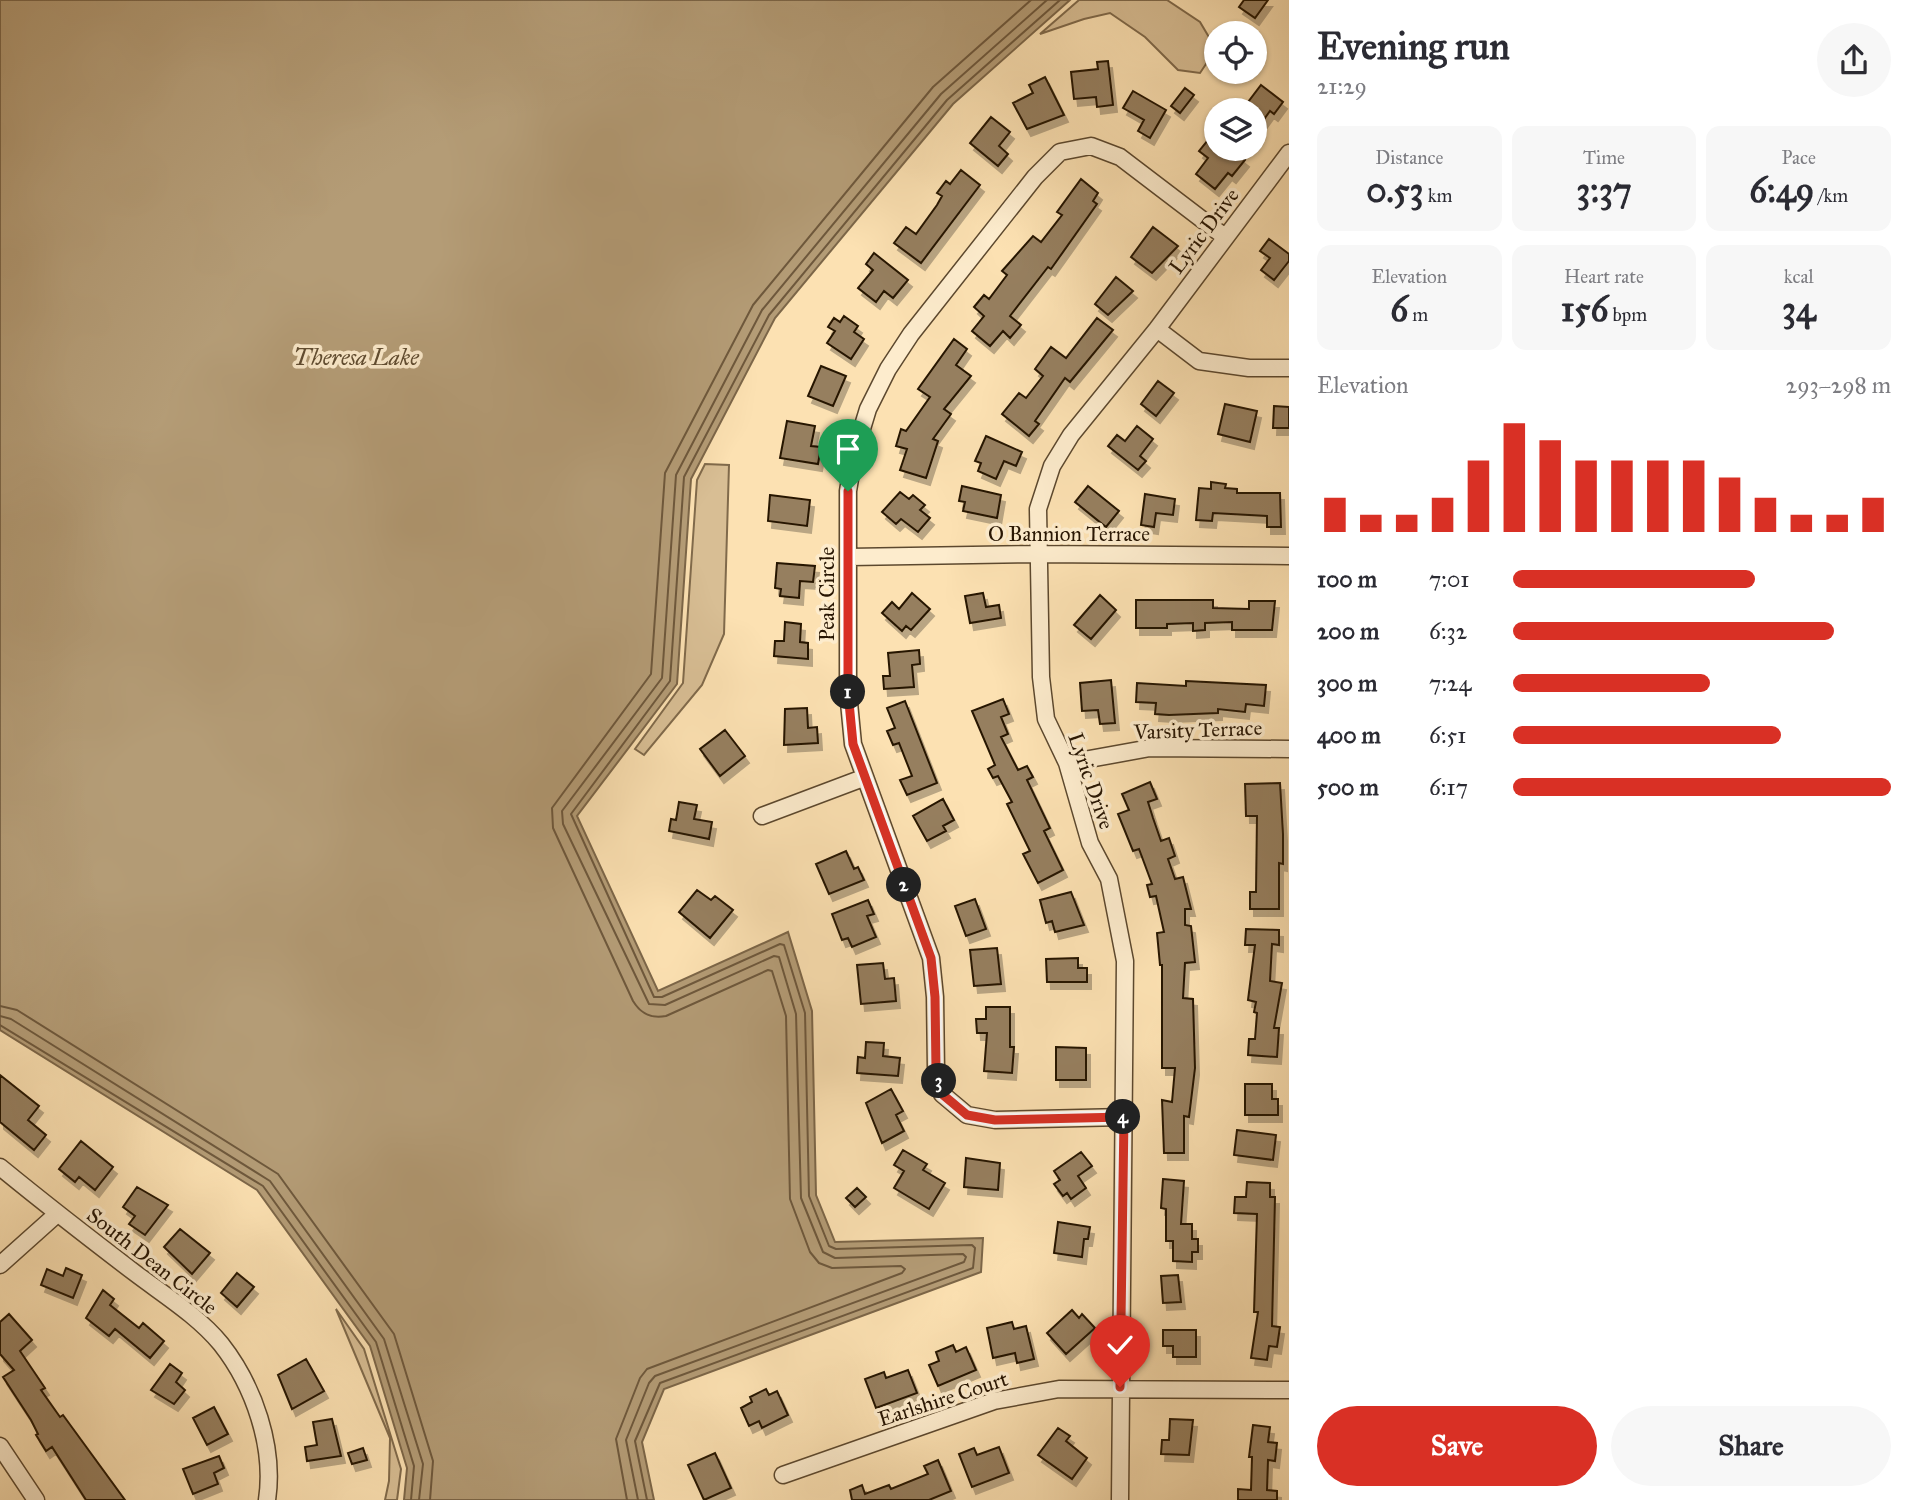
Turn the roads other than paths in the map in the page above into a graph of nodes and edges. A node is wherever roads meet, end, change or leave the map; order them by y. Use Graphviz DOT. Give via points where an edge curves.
graph roads {
  1 [pos="1289,153"];
  2 [pos="1225,237"];
  3 [pos="1157,329"];
  4 [pos="1289,368"];
  5 [pos="1039,554"];
  6 [pos="1289,556"];
  7 [pos="849,557"];
  8 [pos="1289,749"];
  9 [pos="1067,763"];
  10 [pos="863,778"];
  11 [pos="762,816"];
  12 [pos="1124,1117"];
  13 [pos="0,1167"];
  14 [pos="57,1214"];
  15 [pos="0,1265"];
  16 [pos="1120,1387"];
  17 [pos="1289,1390"];
  18 [pos="0,1446"];
  19 [pos="783,1475"];
  20 [pos="36,1500"];
  21 [pos="267,1500"];
  22 [pos="1120,1500"];
  1 -- 2 [label="street, Lyric Drive"];
  2 -- 3 [label="street, Lyric Drive"];
  2 -- 7 [label="street, Peak Circle" via="1120,157 1091,146 1060,152 1035,177 888,369 868,409 854,455 848,491"];
  3 -- 4 [label="street" via="1199,361"];
  3 -- 5 [label="street, Lyric Drive" via="1071,435 1052,466 1038,509"];
  5 -- 6 [label="street, O Bannion Terrace"];
  5 -- 7 [label="street, O Bannion Terrace"];
  5 -- 9 [label="street, Lyric Drive" via="1044,705"];
  7 -- 10 [label="street, Peak Circle" via="848,692 853,744"];
  8 -- 9 [label="street, Varsity Terrace" via="1150,748"];
  9 -- 12 [label="street, Lyric Drive" via="1090,843 1110,878 1125,961"];
  10 -- 11 [label="street"];
  10 -- 12 [label="street, Peak Circle" via="931,958 936,1069 942,1094 967,1115 995,1120"];
  12 -- 16 [label="street, Lyric Drive"];
  13 -- 14 [label="street, South Dean Circle"];
  14 -- 15 [label="street"];
  14 -- 21 [label="street, South Dean Circle" via="188,1313 221,1344 262,1424 268,1459"];
  16 -- 17 [label="street, Earlshire Court"];
  16 -- 19 [label="street, Earlshire Court" via="1059,1389 994,1401"];
  16 -- 22 [label="street, Lyric Drive"];
  18 -- 20 [label="street"];
}
